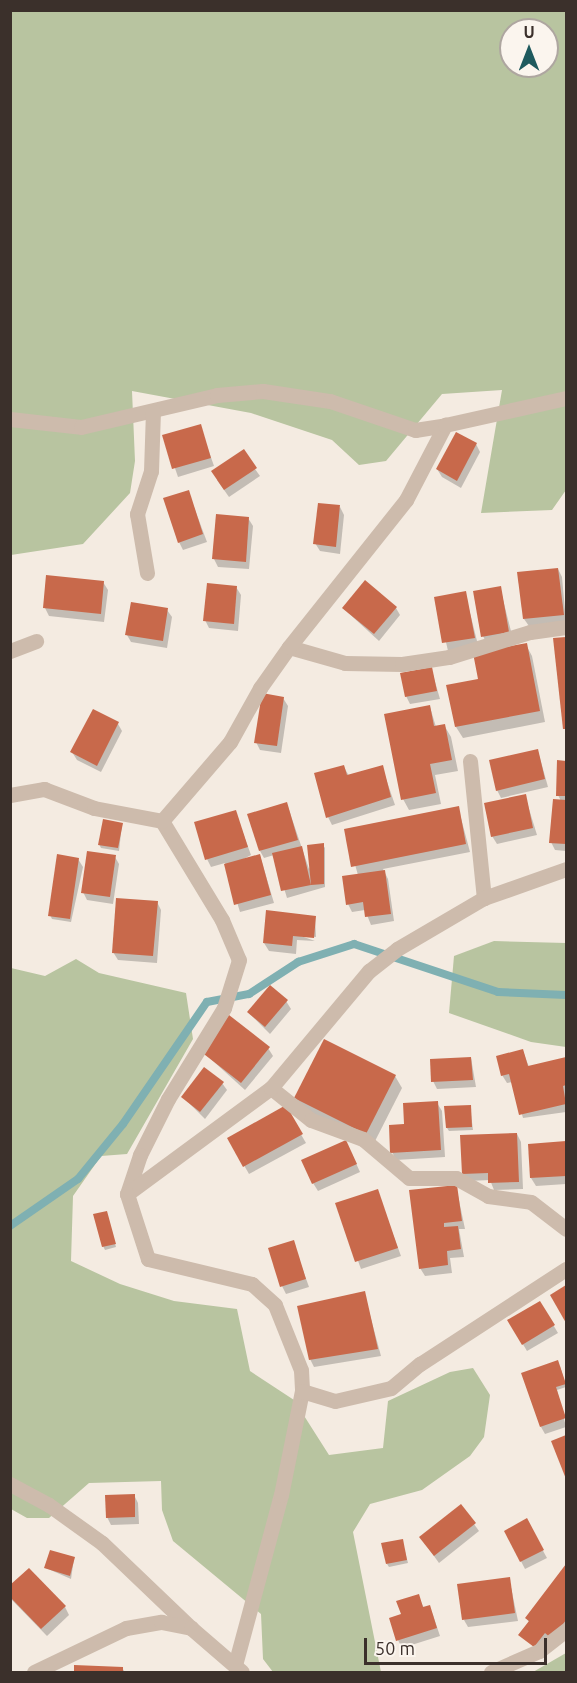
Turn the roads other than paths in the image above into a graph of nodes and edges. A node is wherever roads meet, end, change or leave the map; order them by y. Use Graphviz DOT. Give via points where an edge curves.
graph roads {
  1 [pos="567,398"];
  2 [pos="153,412"];
  3 [pos="10,419"];
  4 [pos="445,425"];
  5 [pos="147,573"];
  6 [pos="567,627"];
  7 [pos="36,640"];
  8 [pos="289,647"];
  9 [pos="10,651"];
  10 [pos="470,761"];
  11 [pos="10,795"];
  12 [pos="162,821"];
  13 [pos="567,869"];
  14 [pos="484,898"];
  15 [pos="271,1088"];
  16 [pos="127,1194"];
  17 [pos="567,1228"];
  18 [pos="567,1269"];
  19 [pos="302,1390"];
  20 [pos="10,1484"];
  21 [pos="191,1628"];
  22 [pos="567,1630"];
  23 [pos="238,1669"];
  24 [pos="34,1672"];
  25 [pos="491,1672"];
  1 -- 4 [label="street"];
  2 -- 3 [label="street" via="81,427"];
  2 -- 4 [label="street" via="217,395 263,391 330,401 415,430"];
  2 -- 5 [label="street" via="152,471 137,514"];
  4 -- 8 [label="street" via="406,500"];
  6 -- 8 [label="street" via="530,632 449,657 402,664 345,663"];
  7 -- 9 [label="street"];
  8 -- 12 [label="street" via="260,688 230,742"];
  10 -- 14 [label="street"];
  11 -- 12 [label="street" via="44,789 94,808"];
  12 -- 16 [label="street" via="239,960 232,992 168,1099 140,1155"];
  13 -- 14 [label="street"];
  14 -- 15 [label="street" via="397,949 369,971"];
  15 -- 16 [label="street"];
  15 -- 17 [label="street" via="311,1120 363,1139 409,1178 456,1178 488,1196 531,1202"];
  16 -- 19 [label="street" via="148,1259 252,1284 275,1305 301,1370"];
  18 -- 19 [label="street" via="420,1364 391,1388 335,1401"];
  19 -- 23 [label="street" via="281,1495"];
  20 -- 21 [label="street" via="50,1505 102,1543"];
  21 -- 23 [label="street"];
  21 -- 24 [label="street" via="161,1622 126,1628"];
  22 -- 25 [label="street" via="539,1651"];
}
